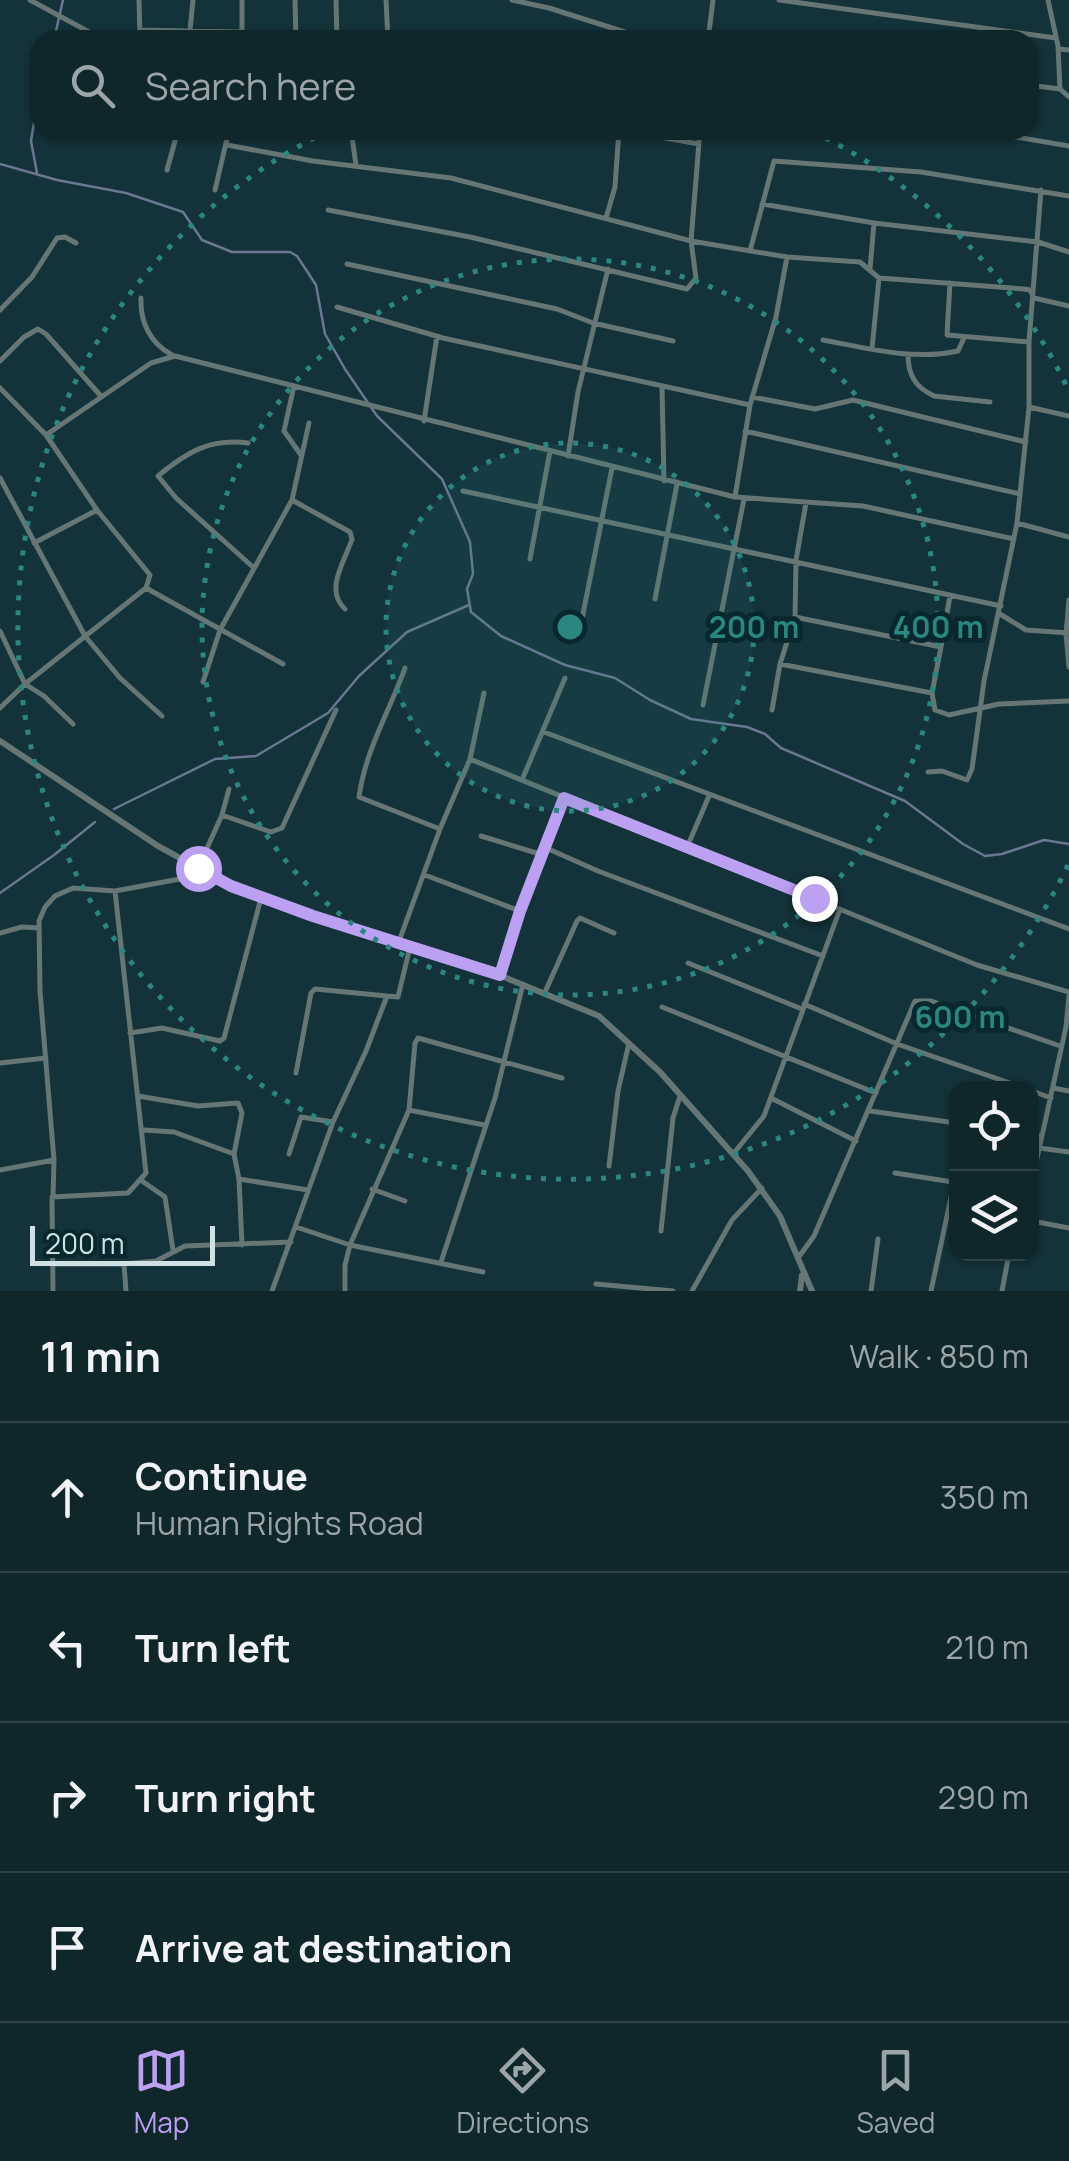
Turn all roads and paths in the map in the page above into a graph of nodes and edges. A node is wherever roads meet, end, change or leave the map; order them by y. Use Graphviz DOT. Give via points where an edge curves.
graph roads {
  1 [pos="30,0"];
  2 [pos="139,0"];
  3 [pos="193,0"];
  4 [pos="242,0"];
  5 [pos="295,0"];
  6 [pos="336,0"];
  7 [pos="386,0"];
  8 [pos="512,0"];
  9 [pos="713,0"];
  10 [pos="780,0"];
  11 [pos="1048,0"];
  12 [pos="86,30"];
  13 [pos="140,30"];
  14 [pos="190,30"];
  15 [pos="242,30"];
  16 [pos="296,30"];
  17 [pos="337,30"];
  18 [pos="388,30"];
  19 [pos="618,30"];
  20 [pos="709,30"];
  21 [pos="998,30"];
  22 [pos="1039,36"];
  23 [pos="1056,38"];
  24 [pos="1058,49"];
  25 [pos="1069,50"];
  26 [pos="1039,86"];
  27 [pos="1060,89"];
  28 [pos="1069,97"];
  29 [pos="175,140"];
  30 [pos="228,140"];
  31 [pos="352,140"];
  32 [pos="619,140"];
  33 [pos="677,140"];
  34 [pos="700,140"];
  35 [pos="1034,140"];
  36 [pos="227,144"];
  37 [pos="700,144"];
  38 [pos="1069,146"];
  39 [pos="356,164"];
  40 [pos="167,170"];
  41 [pos="215,190"];
  42 [pos="1041,190"];
  43 [pos="1069,196"];
  44 [pos="762,204"];
  45 [pos="328,210"];
  46 [pos="606,218"];
  47 [pos="874,223"];
  48 [pos="691,241"];
  49 [pos="1038,242"];
  50 [pos="76,243"];
  51 [pos="750,251"];
  52 [pos="1069,252"];
  53 [pos="787,257"];
  54 [pos="347,264"];
  55 [pos="608,268"];
  56 [pos="870,269"];
  57 [pos="879,278"];
  58 [pos="950,283"];
  59 [pos="140,298"];
  60 [pos="1034,298"];
  61 [pos="1069,306"];
  62 [pos="337,307"];
  63 [pos="0,310"];
  64 [pos="593,323"];
  65 [pos="437,336"];
  66 [pos="964,338"];
  67 [pos="824,340"];
  68 [pos="673,341"];
  69 [pos="1029,342"];
  70 [pos="872,349"];
  71 [pos="908,354"];
  72 [pos="175,356"];
  73 [pos="0,361"];
  74 [pos="584,370"];
  75 [pos="294,386"];
  76 [pos="662,387"];
  77 [pos="0,388"];
  78 [pos="100,395"];
  79 [pos="751,401"];
  80 [pos="990,402"];
  81 [pos="1029,407"];
  82 [pos="1069,416"];
  83 [pos="424,421"];
  84 [pos="308,422"];
  85 [pos="745,431"];
  86 [pos="46,435"];
  87 [pos="1026,442"];
  88 [pos="248,443"];
  89 [pos="550,452"];
  90 [pos="568,456"];
  91 [pos="303,457"];
  92 [pos="612,468"];
  93 [pos="0,478"];
  94 [pos="664,481"];
  95 [pos="677,484"];
  96 [pos="463,491"];
  97 [pos="1020,494"];
  98 [pos="736,498"];
  99 [pos="744,499"];
  100 [pos="292,500"];
  101 [pos="806,503"];
  102 [pos="539,509"];
  103 [pos="97,510"];
  104 [pos="599,521"];
  105 [pos="1017,523"];
  106 [pos="667,532"];
  107 [pos="1069,537"];
  108 [pos="1014,540"];
  109 [pos="34,543"];
  110 [pos="733,548"];
  111 [pos="530,559"];
  112 [pos="796,560"];
  113 [pos="254,568"];
  114 [pos="146,588"];
  115 [pos="950,596"];
  116 [pos="655,599"];
  117 [pos="1069,600"];
  118 [pos="345,610"];
  119 [pos="1001,610"];
  120 [pos="795,617"];
  121 [pos="582,619"];
  122 [pos="220,630"];
  123 [pos="0,631"];
  124 [pos="1068,634"];
  125 [pos="86,636"];
  126 [pos="941,646"];
  127 [pos="283,664"];
  128 [pos="780,664"];
  129 [pos="1069,667"];
  130 [pos="405,668"];
  131 [pos="564,678"];
  132 [pos="203,682"];
  133 [pos="25,684"];
  134 [pos="484,693"];
  135 [pos="932,693"];
  136 [pos="1069,701"];
  137 [pos="702,705"];
  138 [pos="0,708"];
  139 [pos="336,710"];
  140 [pos="772,710"];
  141 [pos="980,711"];
  142 [pos="162,716"];
  143 [pos="72,724"];
  144 [pos="544,732"];
  145 [pos="0,741"];
  146 [pos="470,759"];
  147 [pos="928,772"];
  148 [pos="522,780"];
  149 [pos="229,789"];
  150 [pos="709,796"];
  151 [pos="564,798"];
  152 [pos="222,815"];
  153 [pos="440,829"];
  154 [pos="481,836"];
  155 [pos="544,846"];
  156 [pos="688,846"];
  157 [pos="542,855"];
  158 [pos="198,868"];
  159 [pos="207,874"];
  160 [pos="425,875"];
  161 [pos="115,891"];
  162 [pos="261,898"];
  163 [pos="840,909"];
  164 [pos="520,911"];
  165 [pos="39,928"];
  166 [pos="1069,929"];
  167 [pos="0,933"];
  168 [pos="614,933"];
  169 [pos="398,944"];
  170 [pos="410,947"];
  171 [pos="823,956"];
  172 [pos="688,963"];
  173 [pos="500,975"];
  174 [pos="523,984"];
  175 [pos="546,992"];
  176 [pos="1069,994"];
  177 [pos="387,996"];
  178 [pos="803,1006"];
  179 [pos="662,1007"];
  180 [pos="1068,1028"];
  181 [pos="129,1034"];
  182 [pos="629,1043"];
  183 [pos="898,1044"];
  184 [pos="1060,1046"];
  185 [pos="788,1056"];
  186 [pos="46,1058"];
  187 [pos="506,1062"];
  188 [pos="0,1063"];
  189 [pos="296,1073"];
  190 [pos="562,1078"];
  191 [pos="1003,1081"];
  192 [pos="1054,1088"];
  193 [pos="1069,1091"];
  194 [pos="876,1094"];
  195 [pos="1039,1094"];
  196 [pos="138,1096"];
  197 [pos="680,1096"];
  198 [pos="771,1098"];
  199 [pos="1051,1098"];
  200 [pos="409,1110"];
  201 [pos="869,1111"];
  202 [pos="332,1122"];
  203 [pos="949,1123"];
  204 [pos="484,1126"];
  205 [pos="144,1130"];
  206 [pos="1039,1135"];
  207 [pos="1042,1136"];
  208 [pos="856,1141"];
  209 [pos="1039,1148"];
  210 [pos="1069,1152"];
  211 [pos="234,1154"];
  212 [pos="289,1154"];
  213 [pos="733,1154"];
  214 [pos="54,1160"];
  215 [pos="609,1166"];
  216 [pos="0,1170"];
  217 [pos="895,1173"];
  218 [pos="240,1179"];
  219 [pos="142,1181"];
  220 [pos="949,1181"];
  221 [pos="762,1188"];
  222 [pos="372,1189"];
  223 [pos="308,1190"];
  224 [pos="52,1197"];
  225 [pos="406,1201"];
  226 [pos="949,1202"];
  227 [pos="1039,1222"];
  228 [pos="296,1226"];
  229 [pos="1069,1228"];
  230 [pos="661,1231"];
  231 [pos="878,1239"];
  232 [pos="291,1242"];
  233 [pos="242,1244"];
  234 [pos="350,1245"];
  235 [pos="172,1250"];
  236 [pos="798,1258"];
  237 [pos="1008,1261"];
  238 [pos="441,1262"];
  239 [pos="54,1264"];
  240 [pos="124,1264"];
  241 [pos="483,1272"];
  242 [pos="802,1274"];
  243 [pos="596,1284"];
  244 [pos="53,1291"];
  245 [pos="126,1291"];
  246 [pos="272,1291"];
  247 [pos="345,1291"];
  248 [pos="673,1291"];
  249 [pos="692,1291"];
  250 [pos="800,1291"];
  251 [pos="812,1291"];
  252 [pos="871,1291"];
  253 [pos="931,1291"];
  254 [pos="1002,1291"];
  1 -- 12 [label="street"];
  2 -- 13 [label="street"];
  3 -- 14 [label="street"];
  4 -- 15 [label="street"];
  5 -- 16 [label="street"];
  6 -- 17 [label="street"];
  7 -- 18 [label="street"];
  8 -- 19 [label="street"];
  9 -- 20 [label="street"];
  10 -- 21 [label="street"];
  11 -- 23 [label="street"];
  13 -- 14 [label="street"];
  22 -- 23 [label="street"];
  23 -- 24 [label="street"];
  24 -- 25 [label="street"];
  24 -- 27 [label="street"];
  26 -- 27 [label="street"];
  27 -- 28 [label="street"];
  29 -- 40 [label="street"];
  30 -- 36 [label="street"];
  31 -- 39 [label="street"];
  32 -- 46 [label="street"];
  33 -- 37 [label="street"];
  34 -- 37 [label="street"];
  35 -- 38 [label="street"];
  36 -- 39 [label="street"];
  36 -- 41 [label="street"];
  37 -- 48 [label="street"];
  39 -- 46 [label="street" via="451,178"];
  42 -- 43 [label="street"];
  42 -- 44 [label="street" via="780,160 770,164"];
  42 -- 49 [label="street"];
  44 -- 47 [label="street"];
  44 -- 51 [label="street"];
  45 -- 55 [label="street"];
  46 -- 48 [label="street"];
  47 -- 49 [label="street"];
  47 -- 56 [label="street"];
  48 -- 51 [label="street"];
  48 -- 55 [label="street" via="696,278 686,289"];
  49 -- 52 [label="street"];
  49 -- 60 [label="street"];
  50 -- 63 [label="street" via="57,238"];
  51 -- 53 [label="street"];
  53 -- 56 [label="street" via="860,262"];
  53 -- 79 [label="street"];
  54 -- 64 [label="street"];
  55 -- 64 [label="street"];
  56 -- 57 [label="street"];
  57 -- 58 [label="street"];
  57 -- 70 [label="street"];
  58 -- 60 [label="street" via="1024,288"];
  58 -- 66 [label="street" via="948,335"];
  59 -- 72 [label="street" via="150,336"];
  60 -- 61 [label="street"];
  60 -- 69 [label="street"];
  62 -- 65 [label="street"];
  64 -- 68 [label="street"];
  64 -- 74 [label="street"];
  65 -- 74 [label="street"];
  65 -- 83 [label="street"];
  66 -- 69 [label="street"];
  66 -- 71 [label="street" via="958,351"];
  67 -- 70 [label="street"];
  69 -- 81 [label="street"];
  70 -- 71 [label="street"];
  71 -- 80 [label="street" via="910,374 926,392"];
  72 -- 75 [label="street"];
  72 -- 78 [label="street"];
  73 -- 78 [label="street" via="38,329"];
  74 -- 76 [label="street"];
  74 -- 90 [label="street"];
  75 -- 83 [label="street"];
  75 -- 91 [label="street" via="284,431"];
  76 -- 79 [label="street"];
  76 -- 94 [label="street"];
  77 -- 86 [label="street"];
  78 -- 86 [label="street"];
  79 -- 85 [label="street"];
  79 -- 87 [label="street" via="815,409 853,400"];
  81 -- 82 [label="street"];
  81 -- 87 [label="street"];
  83 -- 89 [label="street"];
  84 -- 91 [label="street"];
  85 -- 97 [label="street"];
  85 -- 98 [label="street"];
  86 -- 103 [label="street"];
  87 -- 97 [label="street"];
  88 -- 113 [label="street" via="204,445 158,476"];
  89 -- 90 [label="street"];
  89 -- 102 [label="street"];
  90 -- 92 [label="street"];
  91 -- 100 [label="street"];
  92 -- 94 [label="street"];
  92 -- 104 [label="street"];
  93 -- 109 [label="street"];
  94 -- 95 [label="street"];
  95 -- 98 [label="street"];
  95 -- 106 [label="street"];
  96 -- 102 [label="street"];
  97 -- 105 [label="street"];
  98 -- 99 [label="street"];
  99 -- 101 [label="street"];
  99 -- 110 [label="street"];
  100 -- 113 [label="street"];
  100 -- 118 [label="street" via="350,532 336,590"];
  101 -- 108 [label="street" via="863,506"];
  101 -- 112 [label="street"];
  102 -- 104 [label="street"];
  102 -- 111 [label="street"];
  103 -- 109 [label="street"];
  103 -- 114 [label="street" via="148,570"];
  104 -- 106 [label="street"];
  104 -- 121 [label="street"];
  105 -- 107 [label="street"];
  105 -- 108 [label="street"];
  106 -- 110 [label="street"];
  106 -- 116 [label="street"];
  108 -- 119 [label="street"];
  109 -- 125 [label="street"];
  110 -- 112 [label="street"];
  110 -- 137 [label="street"];
  112 -- 115 [label="street"];
  112 -- 120 [label="street"];
  113 -- 122 [label="street"];
  114 -- 122 [label="street"];
  114 -- 125 [label="street"];
  115 -- 119 [label="street"];
  115 -- 126 [label="street"];
  117 -- 124 [label="street"];
  119 -- 124 [label="street" via="1026,630"];
  119 -- 141 [label="street"];
  120 -- 126 [label="street"];
  120 -- 128 [label="street"];
  122 -- 127 [label="street"];
  122 -- 132 [label="street"];
  123 -- 133 [label="street"];
  124 -- 129 [label="street"];
  125 -- 133 [label="street"];
  125 -- 142 [label="street"];
  126 -- 135 [label="street"];
  128 -- 135 [label="street"];
  128 -- 140 [label="street"];
  130 -- 153 [label="street" via="359,796"];
  131 -- 144 [label="street"];
  133 -- 138 [label="street"];
  133 -- 143 [label="street"];
  134 -- 146 [label="street"];
  135 -- 141 [label="street" via="939,713"];
  136 -- 141 [label="street"];
  139 -- 152 [label="street" via="282,828 271,832"];
  141 -- 147 [label="street" via="967,780"];
  144 -- 148 [label="street"];
  144 -- 150 [label="street"];
  145 -- 158 [label="street"];
  146 -- 148 [label="street"];
  146 -- 153 [label="street"];
  148 -- 151 [label="street"];
  149 -- 152 [label="street"];
  150 -- 156 [label="street"];
  150 -- 166 [label="street"];
  151 -- 155 [label="street"];
  151 -- 156 [label="street"];
  152 -- 158 [label="street"];
  153 -- 160 [label="street"];
  154 -- 157 [label="street"];
  155 -- 157 [label="street"];
  155 -- 171 [label="street"];
  156 -- 163 [label="street"];
  157 -- 164 [label="street"];
  158 -- 159 [label="street"];
  159 -- 161 [label="street"];
  159 -- 162 [label="street"];
  160 -- 164 [label="street"];
  160 -- 169 [label="street"];
  161 -- 165 [label="street" via="62,891 45,906"];
  161 -- 181 [label="street"];
  162 -- 169 [label="street"];
  162 -- 181 [label="street" via="224,1038 162,1028"];
  163 -- 171 [label="street"];
  163 -- 176 [label="street"];
  164 -- 173 [label="street"];
  165 -- 167 [label="street"];
  165 -- 186 [label="street"];
  168 -- 175 [label="street" via="576,920"];
  169 -- 170 [label="street"];
  170 -- 173 [label="street"];
  170 -- 177 [label="street" via="403,990"];
  171 -- 178 [label="street"];
  172 -- 178 [label="street"];
  173 -- 174 [label="street"];
  174 -- 175 [label="street"];
  174 -- 187 [label="street"];
  175 -- 182 [label="street" via="599,1016"];
  176 -- 180 [label="street"];
  177 -- 189 [label="street" via="315,988"];
  177 -- 202 [label="street"];
  178 -- 183 [label="street"];
  178 -- 185 [label="street"];
  179 -- 185 [label="street"];
  180 -- 184 [label="street"];
  181 -- 196 [label="street"];
  182 -- 197 [label="street"];
  182 -- 215 [label="street"];
  183 -- 184 [label="street" via="911,1006 922,999"];
  183 -- 191 [label="street"];
  183 -- 194 [label="street"];
  184 -- 192 [label="street"];
  185 -- 194 [label="street"];
  185 -- 198 [label="street"];
  186 -- 188 [label="street"];
  186 -- 214 [label="street"];
  187 -- 190 [label="street"];
  187 -- 200 [label="street" via="418,1038"];
  187 -- 204 [label="street"];
  192 -- 193 [label="street"];
  192 -- 199 [label="street"];
  194 -- 201 [label="street"];
  195 -- 199 [label="street"];
  196 -- 205 [label="street"];
  196 -- 211 [label="street" via="198,1106 238,1103"];
  197 -- 213 [label="street"];
  197 -- 230 [label="street"];
  198 -- 208 [label="street"];
  198 -- 213 [label="street"];
  199 -- 207 [label="street"];
  200 -- 204 [label="street"];
  200 -- 222 [label="street"];
  201 -- 203 [label="street"];
  201 -- 208 [label="street"];
  202 -- 212 [label="street" via="301,1117"];
  202 -- 223 [label="street"];
  204 -- 238 [label="street"];
  205 -- 211 [label="street" via="174,1132"];
  205 -- 219 [label="street"];
  206 -- 207 [label="street"];
  207 -- 209 [label="street"];
  208 -- 236 [label="street"];
  209 -- 210 [label="street"];
  211 -- 218 [label="street"];
  213 -- 221 [label="street"];
  214 -- 216 [label="street"];
  214 -- 224 [label="street"];
  217 -- 220 [label="street"];
  218 -- 223 [label="street"];
  218 -- 233 [label="street"];
  219 -- 224 [label="street" via="128,1193"];
  219 -- 235 [label="street" via="165,1197"];
  221 -- 236 [label="street"];
  221 -- 249 [label="street" via="732,1220"];
  222 -- 225 [label="street"];
  222 -- 234 [label="street"];
  223 -- 228 [label="street"];
  224 -- 239 [label="street"];
  226 -- 253 [label="street"];
  227 -- 229 [label="street"];
  228 -- 232 [label="street"];
  228 -- 234 [label="street"];
  231 -- 252 [label="street"];
  232 -- 233 [label="street"];
  232 -- 246 [label="street"];
  233 -- 235 [label="street"];
  234 -- 238 [label="street"];
  234 -- 247 [label="street"];
  235 -- 240 [label="street" via="156,1261"];
  236 -- 242 [label="street"];
  237 -- 254 [label="street"];
  238 -- 241 [label="street"];
  239 -- 240 [label="street"];
  239 -- 244 [label="street"];
  240 -- 245 [label="street"];
  242 -- 250 [label="street"];
  242 -- 251 [label="street"];
  243 -- 248 [label="street"];
}
